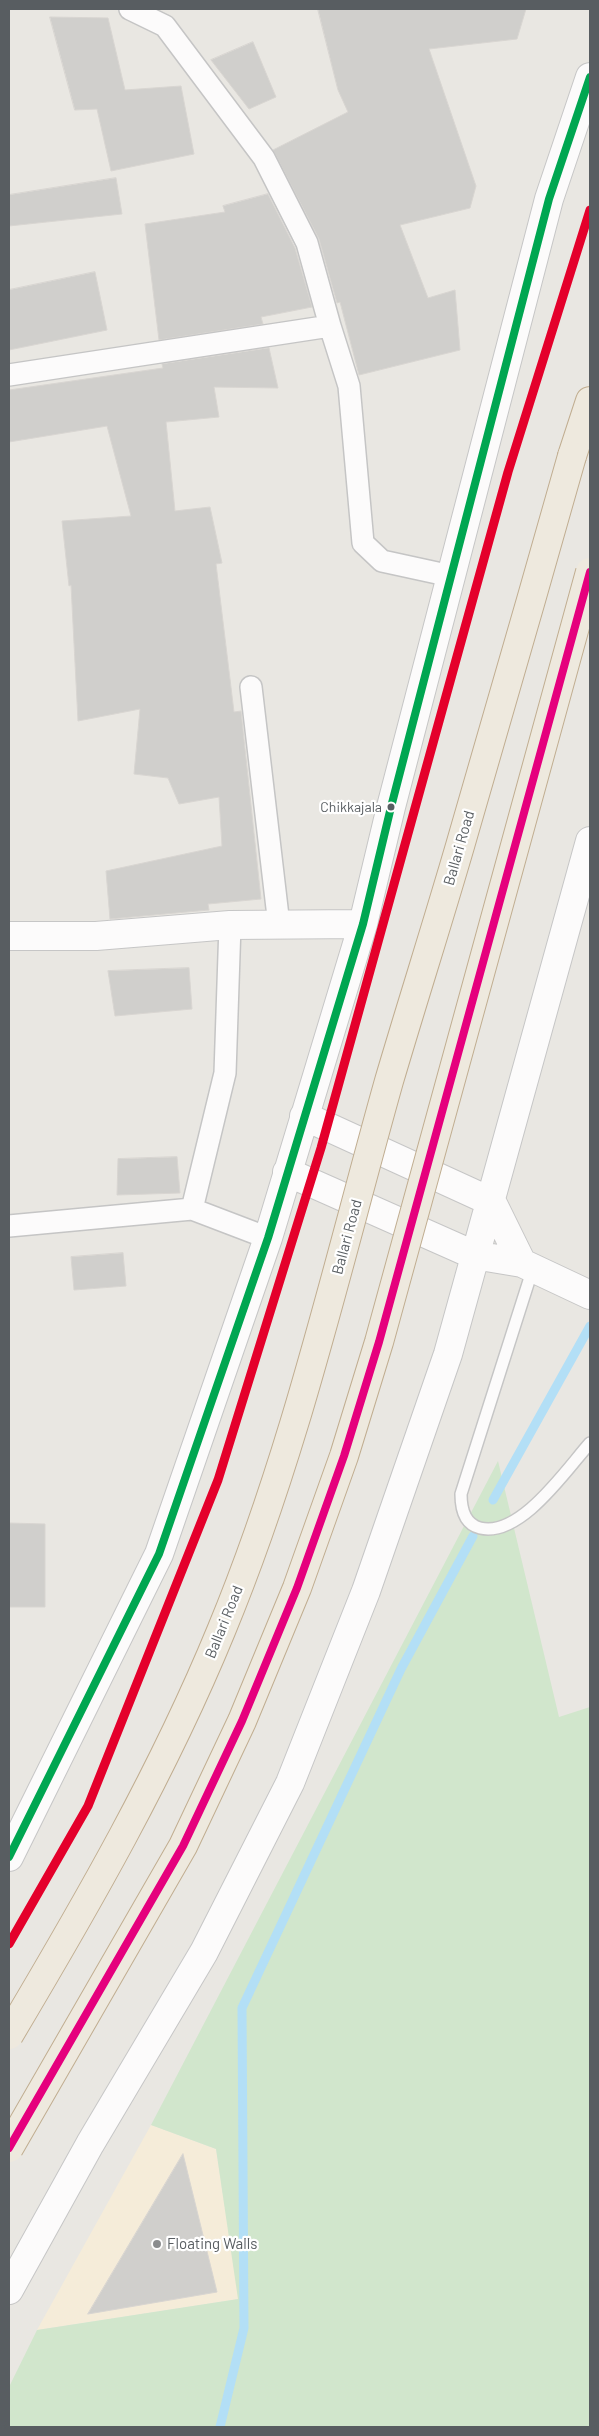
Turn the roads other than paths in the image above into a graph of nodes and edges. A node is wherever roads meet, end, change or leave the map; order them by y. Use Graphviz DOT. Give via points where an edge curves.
graph roads {
  1 [pos="130,9"];
  2 [pos="590,77"];
  3 [pos="330,326"];
  4 [pos="9,375"];
  5 [pos="590,401"];
  6 [pos="590,572"];
  7 [pos="451,576"];
  8 [pos="251,687"];
  9 [pos="590,842"];
  10 [pos="278,924"];
  11 [pos="363,924"];
  12 [pos="230,925"];
  13 [pos="9,936"];
  14 [pos="304,1116"];
  15 [pos="287,1172"];
  16 [pos="492,1202"];
  17 [pos="192,1209"];
  18 [pos="9,1226"];
  19 [pos="268,1238"];
  20 [pos="474,1255"];
  21 [pos="527,1266"];
  22 [pos="587,1293"];
  23 [pos="590,1443"];
  24 [pos="9,1856"];
  25 [pos="9,2035"];
  26 [pos="9,2148"];
  27 [pos="9,2290"];
  1 -- 3 [label="street" via="165,26 264,158 307,242"];
  2 -- 7 [label="street" via="549,199"];
  3 -- 4 [label="street"];
  3 -- 7 [label="street" via="349,386 363,543 382,561"];
  5 -- 25 [label="highway, Ballari Road, bridge" via="390,1081 292,1435 258,1535 221,1632 130,1826"];
  6 -- 26 [label="highway, bridge" via="379,1342 344,1456 297,1588 242,1721 183,1846"];
  7 -- 11 [label="street"];
  8 -- 10 [label="street"];
  9 -- 16 [label="street"];
  10 -- 11 [label="street"];
  10 -- 12 [label="street"];
  11 -- 14 [label="street"];
  12 -- 13 [label="street" via="96,936"];
  12 -- 17 [label="street" via="226,1073"];
  14 -- 15 [label="street"];
  14 -- 16 [label="street"];
  15 -- 19 [label="street"];
  15 -- 20 [label="street"];
  16 -- 20 [label="street"];
  16 -- 21 [label="street"];
  17 -- 18 [label="street"];
  17 -- 19 [label="street"];
  19 -- 24 [label="street" via="159,1554"];
  20 -- 21 [label="street"];
  20 -- 27 [label="street" via="448,1354 366,1591 290,1783 204,1952 90,2144"];
  21 -- 22 [label="street"];
  21 -- 23 [label="lane" via="461,1494 465,1516 474,1526 489,1530 510,1524 545,1495"];
}
